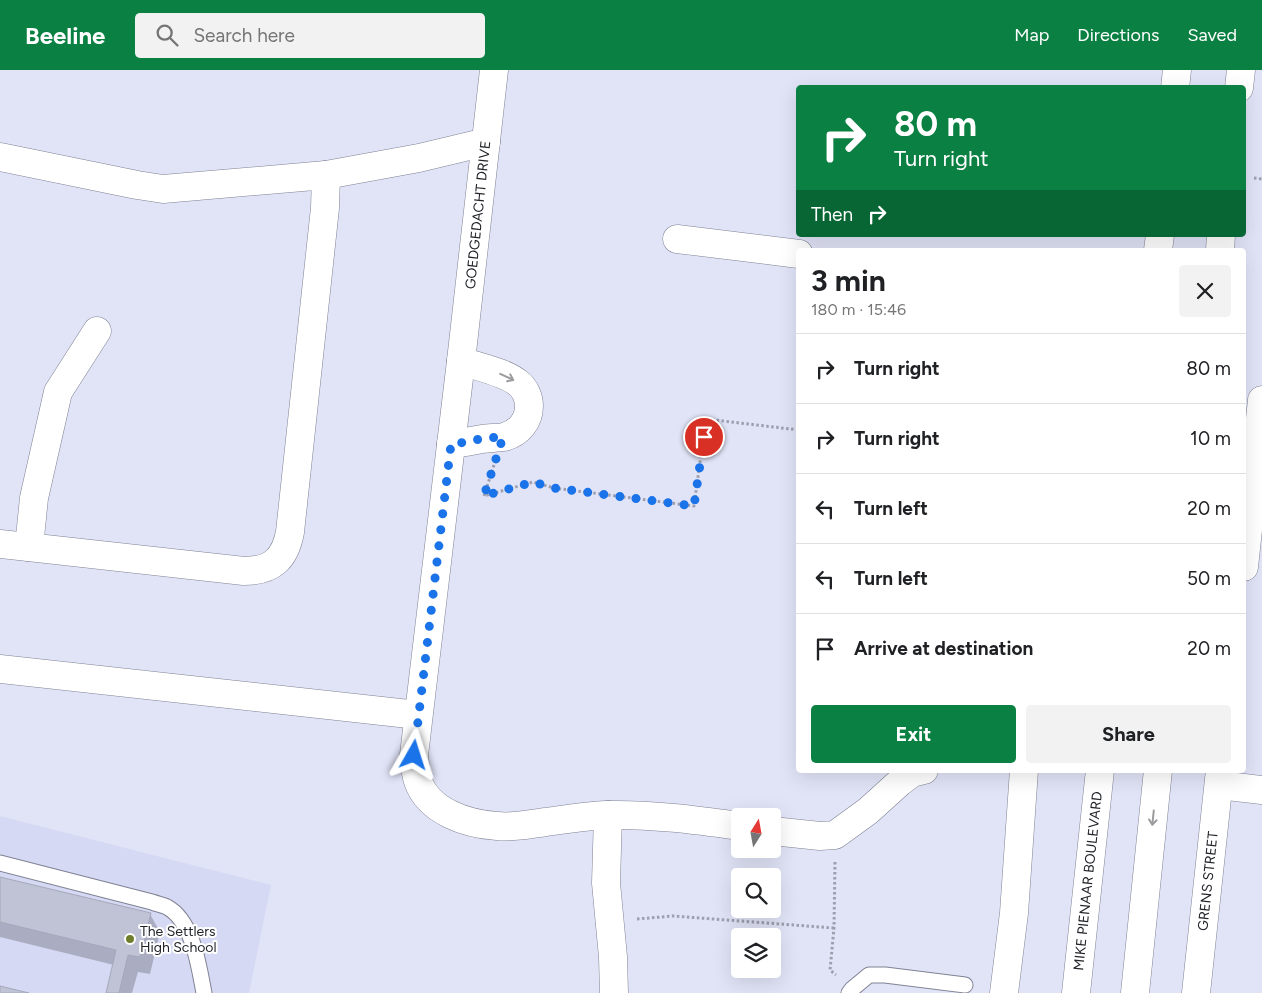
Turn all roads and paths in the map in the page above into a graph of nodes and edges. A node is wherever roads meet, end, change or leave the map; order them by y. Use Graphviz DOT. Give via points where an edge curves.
graph roads {
  1 [pos="494,70"];
  2 [pos="1177,70"];
  3 [pos="1241,70"];
  4 [pos="1175,85"];
  5 [pos="1239,85"];
  6 [pos="486,142"];
  7 [pos="0,157"];
  8 [pos="326,175"];
  9 [pos="1254,178"];
  10 [pos="1262,179"];
  11 [pos="677,239"];
  12 [pos="796,254"];
  13 [pos="97,330"];
  14 [pos="461,361"];
  15 [pos="1262,400"];
  16 [pos="796,430"];
  17 [pos="503,437"];
  18 [pos="451,444"];
  19 [pos="1258,485"];
  20 [pos="0,544"];
  21 [pos="29,547"];
  22 [pos="1246,555"];
  23 [pos="7,675"];
  24 [pos="418,714"];
  25 [pos="912,773"];
  26 [pos="1024,773"];
  27 [pos="1100,773"];
  28 [pos="1158,773"];
  29 [pos="1219,777"];
  30 [pos="1262,790"];
  31 [pos="608,815"];
  32 [pos="731,825"];
  33 [pos="781,832"];
  34 [pos="835,835"];
  35 [pos="0,863"];
  36 [pos="609,922"];
  37 [pos="834,928"];
  38 [pos="965,986"];
  39 [pos="850,991"];
  40 [pos="204,993"];
  41 [pos="614,993"];
  42 [pos="1004,993"];
  43 [pos="1076,993"];
  44 [pos="1135,993"];
  45 [pos="1196,993"];
  1 -- 6 [label="street, GOEDGEDACHT DRIVE"];
  2 -- 4 [label="street"];
  3 -- 5 [label="street"];
  6 -- 8 [label="street"];
  6 -- 14 [label="street, GOEDGEDACHT DRIVE"];
  7 -- 8 [label="street" via="163,189"];
  8 -- 21 [label="street" via="290,532 282,555 264,569 244,571"];
  9 -- 10 [label="path"];
  11 -- 12 [label="street"];
  13 -- 21 [label="street" via="58,392 34,498"];
  14 -- 17 [label="street, one-way" via="510,378 526,394 529,410 526,420 520,429"];
  14 -- 18 [label="street, GOEDGEDACHT DRIVE"];
  15 -- 19 [label="street"];
  16 -- 17 [label="path" via="706,419 694,506 554,488 533,482 484,496"];
  17 -- 18 [label="street"];
  18 -- 24 [label="street, GOEDGEDACHT DRIVE"];
  19 -- 22 [label="street"];
  20 -- 21 [label="street"];
  23 -- 24 [label="street"];
  24 -- 31 [label="street, GOEDGEDACHT DRIVE" via="414,755 418,781 425,794 442,810 498,827"];
  25 -- 34 [label="street" via="868,812"];
  26 -- 42 [label="street" via="1014,913"];
  27 -- 43 [label="street, MIKE PIENAAR BOULEVARD"];
  28 -- 44 [label="street, one-way"];
  29 -- 30 [label="street"];
  29 -- 45 [label="street, GRENS STREET"];
  31 -- 32 [label="street"];
  31 -- 36 [label="street" via="606,883"];
  33 -- 34 [label="street"];
  34 -- 37 [label="path"];
  35 -- 40 [label="lane" via="168,908 180,918 196,952"];
  36 -- 37 [label="path" via="673,916"];
  36 -- 41 [label="street"];
  37 -- 39 [label="path" via="830,970"];
  38 -- 39 [label="lane" via="885,975 869,976"];
}
